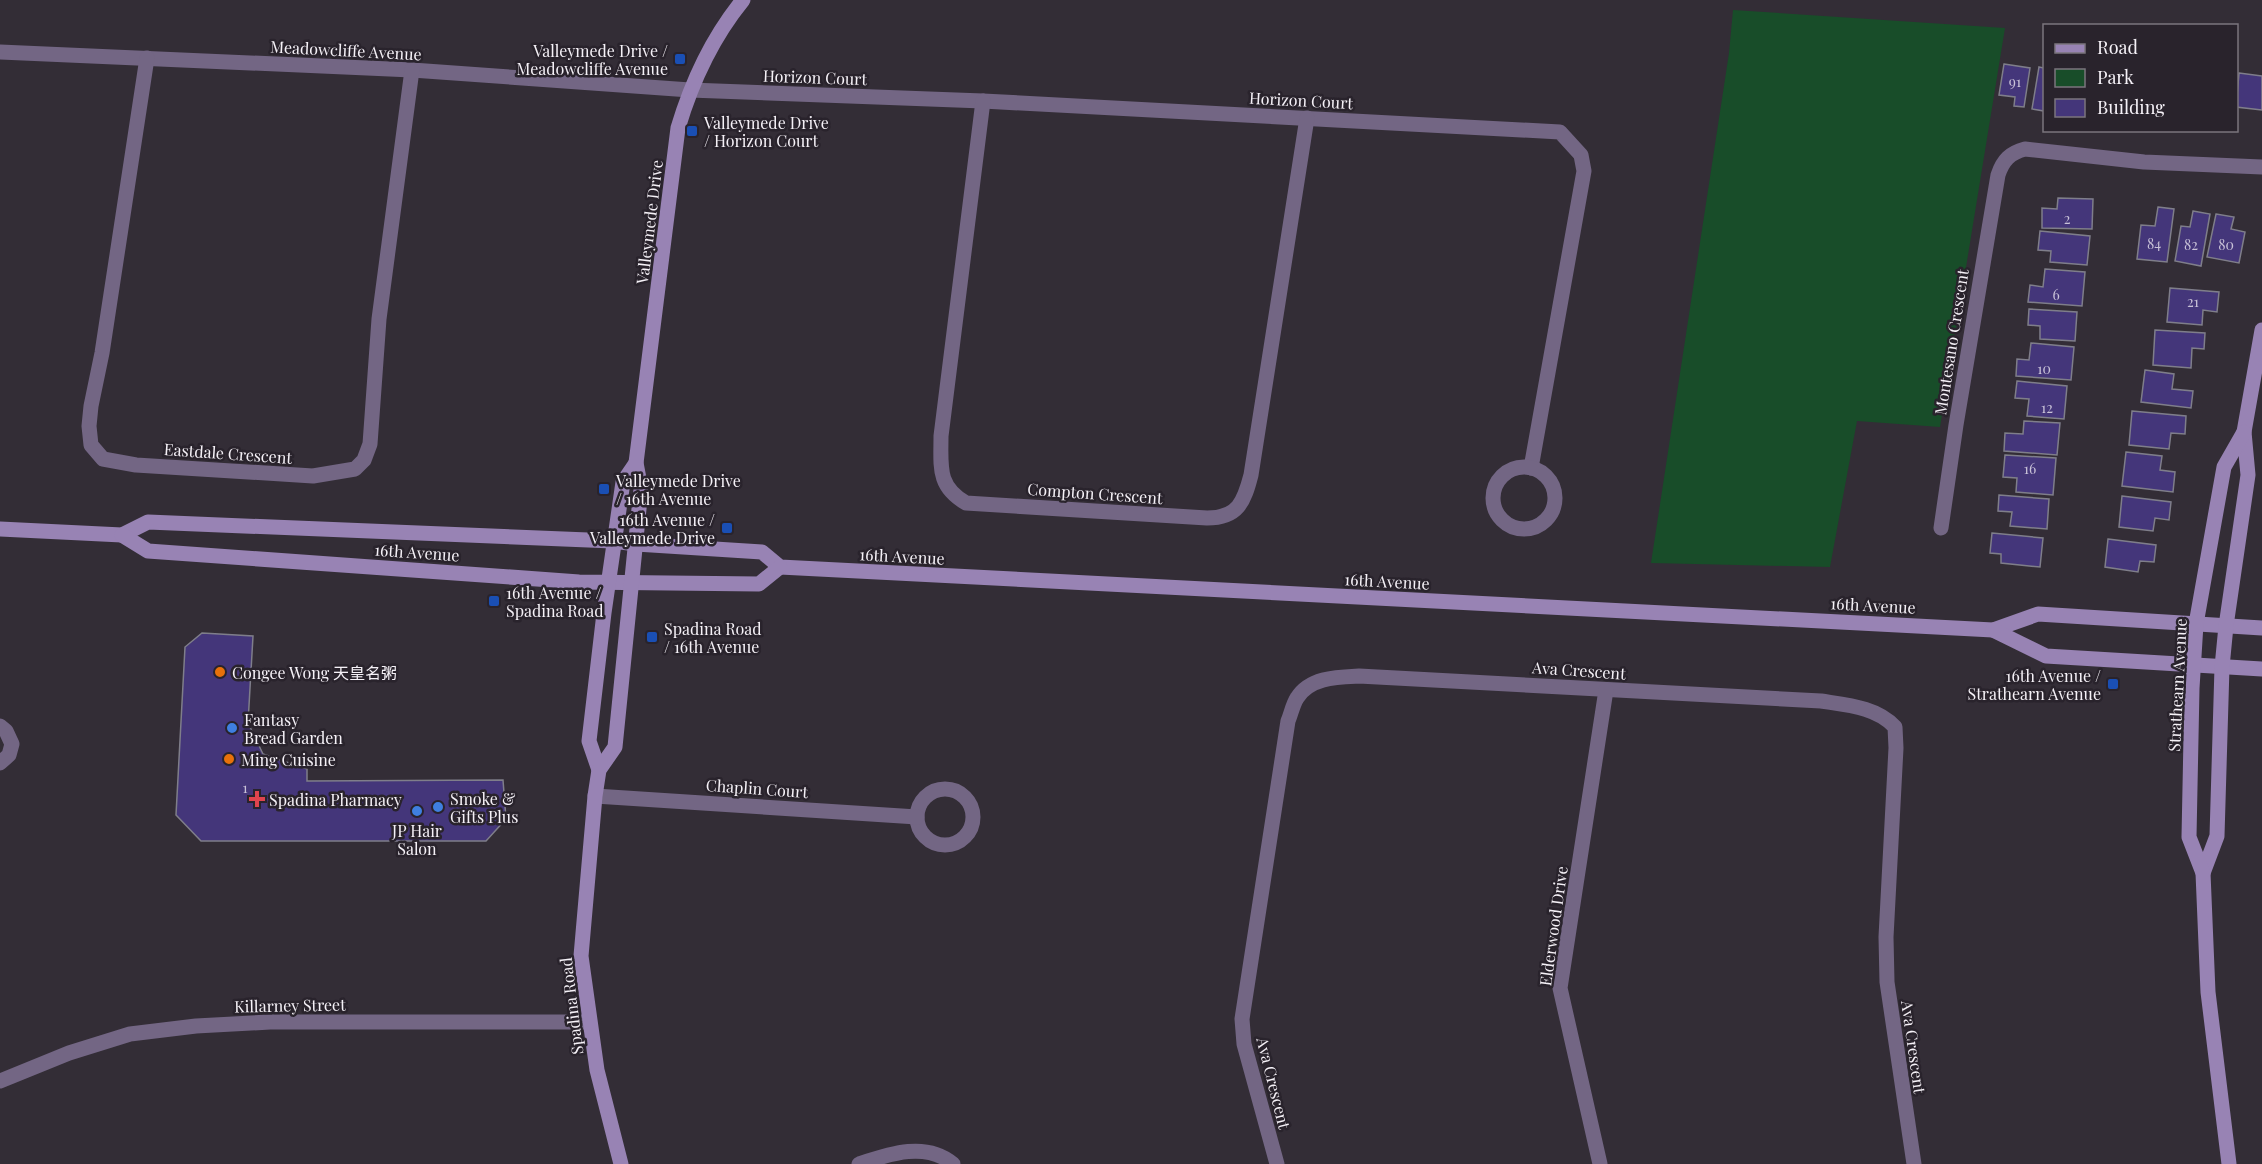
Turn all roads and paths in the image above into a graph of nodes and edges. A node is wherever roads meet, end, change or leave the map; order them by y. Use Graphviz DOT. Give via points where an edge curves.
graph roads {
  1 [pos="743,0"];
  2 [pos="0,52"];
  3 [pos="147,58"];
  4 [pos="412,70"];
  5 [pos="690,90"];
  6 [pos="983,101"];
  7 [pos="1307,118"];
  8 [pos="2262,167"];
  9 [pos="2262,330"];
  10 [pos="2244,432"];
  11 [pos="636,463"];
  12 [pos="1531,468"];
  13 [pos="1941,528"];
  14 [pos="0,529"];
  15 [pos="122,535"];
  16 [pos="614,541"];
  17 [pos="636,544"];
  18 [pos="780,567"];
  19 [pos="608,582"];
  20 [pos="632,582"];
  21 [pos="2196,624"];
  22 [pos="2226,626"];
  23 [pos="2262,628"];
  24 [pos="1993,630"];
  25 [pos="2193,664"];
  26 [pos="2222,667"];
  27 [pos="2262,669"];
  28 [pos="1606,690"];
  29 [pos="0,726"];
  30 [pos="0,763"];
  31 [pos="599,770"];
  32 [pos="595,796"];
  33 [pos="917,817"];
  34 [pos="2203,873"];
  35 [pos="589,1022"];
  36 [pos="0,1081"];
  37 [pos="621,1164"];
  38 [pos="858,1164"];
  39 [pos="953,1164"];
  40 [pos="1277,1164"];
  41 [pos="1600,1164"];
  42 [pos="1914,1164"];
  43 [pos="2229,1164"];
  1 -- 5 [label="main road, Valleymede Drive" via="708,52"];
  2 -- 3 [label="street, Meadowcliffe Avenue"];
  3 -- 4 [label="street, Meadowcliffe Avenue"];
  3 -- 4 [label="street, Eastdale Crescent" via="91,406 91,445 103,459 136,465 313,477 355,469 364,460 370,444 380,319"];
  4 -- 5 [label="street, Meadowcliffe Avenue"];
  5 -- 6 [label="street, Horizon Court"];
  5 -- 11 [label="main road, Valleymede Drive" via="678,128"];
  6 -- 7 [label="street, Horizon Court"];
  6 -- 7 [label="street, Compton Crescent" via="941,436 941,476 952,495 966,503 1207,518 1222,518 1234,511 1245,497 1251,475"];
  7 -- 12 [label="street, Horizon Court" via="1560,132 1581,155 1584,171 1579,208"];
  8 -- 13 [label="street, Montesano Crescent" via="2144,162 2025,149 2002,164"];
  9 -- 10 [label="main road, Strathearn Avenue"];
  10 -- 21 [label="main road, Strathearn Avenue" via="2224,466"];
  10 -- 22 [label="main road, Strathearn Avenue" via="2248,476"];
  11 -- 16 [label="main road, Valleymede Drive" via="623,482"];
  11 -- 17 [label="main road, Valleymede Drive" via="641,489"];
  12 -- 12 [label="street" via="1511,470 1496,485 1493,495 1498,514 1514,528 1534,528 1543,523 1554,507 1553,487"];
  14 -- 15 [label="main road, 16th Avenue"];
  15 -- 16 [label="main road, 16th Avenue" via="148,522"];
  15 -- 19 [label="main road, 16th Avenue" via="148,551"];
  16 -- 17 [label="main road, 16th Avenue"];
  16 -- 19 [label="main road, Spadina Road"];
  17 -- 18 [label="main road, 16th Avenue" via="762,552"];
  17 -- 20 [label="main road, Spadina Road"];
  18 -- 20 [label="main road, 16th Avenue" via="759,584"];
  18 -- 24 [label="main road, 16th Avenue"];
  19 -- 20 [label="main road, 16th Avenue"];
  19 -- 31 [label="main road, Spadina Road" via="589,741"];
  20 -- 31 [label="main road, Spadina Road" via="615,747"];
  21 -- 22 [label="main road, 16th Avenue"];
  21 -- 24 [label="main road, 16th Avenue" via="2038,614"];
  21 -- 25 [label="main road, Strathearn Avenue"];
  22 -- 23 [label="main road, 16th Avenue"];
  22 -- 26 [label="main road, Strathearn Avenue"];
  24 -- 25 [label="main road, 16th Avenue" via="2046,656"];
  25 -- 26 [label="main road, 16th Avenue"];
  25 -- 34 [label="main road, Strathearn Avenue" via="2189,837"];
  26 -- 27 [label="main road, 16th Avenue"];
  26 -- 34 [label="main road, Strathearn Avenue" via="2217,836"];
  28 -- 40 [label="street, Ava Crescent" via="1359,676 1332,677 1311,684 1297,697 1288,721 1242,1019 1244,1044"];
  28 -- 41 [label="street, Elderwood Drive" via="1560,988"];
  28 -- 42 [label="street, Ava Crescent" via="1821,701 1869,711 1887,718 1895,727 1887,982"];
  29 -- 30 [label="street" via="12,744"];
  31 -- 32 [label="main road, Spadina Road"];
  32 -- 33 [label="street, Chaplin Court"];
  32 -- 35 [label="main road, Spadina Road" via="581,956"];
  34 -- 43 [label="main road, Strathearn Avenue" via="2208,992"];
  35 -- 36 [label="street, Killarney Street" via="270,1022 196,1026 130,1034"];
  35 -- 37 [label="main road, Spadina Road"];
  38 -- 39 [label="street" via="886,1154 915,1151 943,1156"];
}
